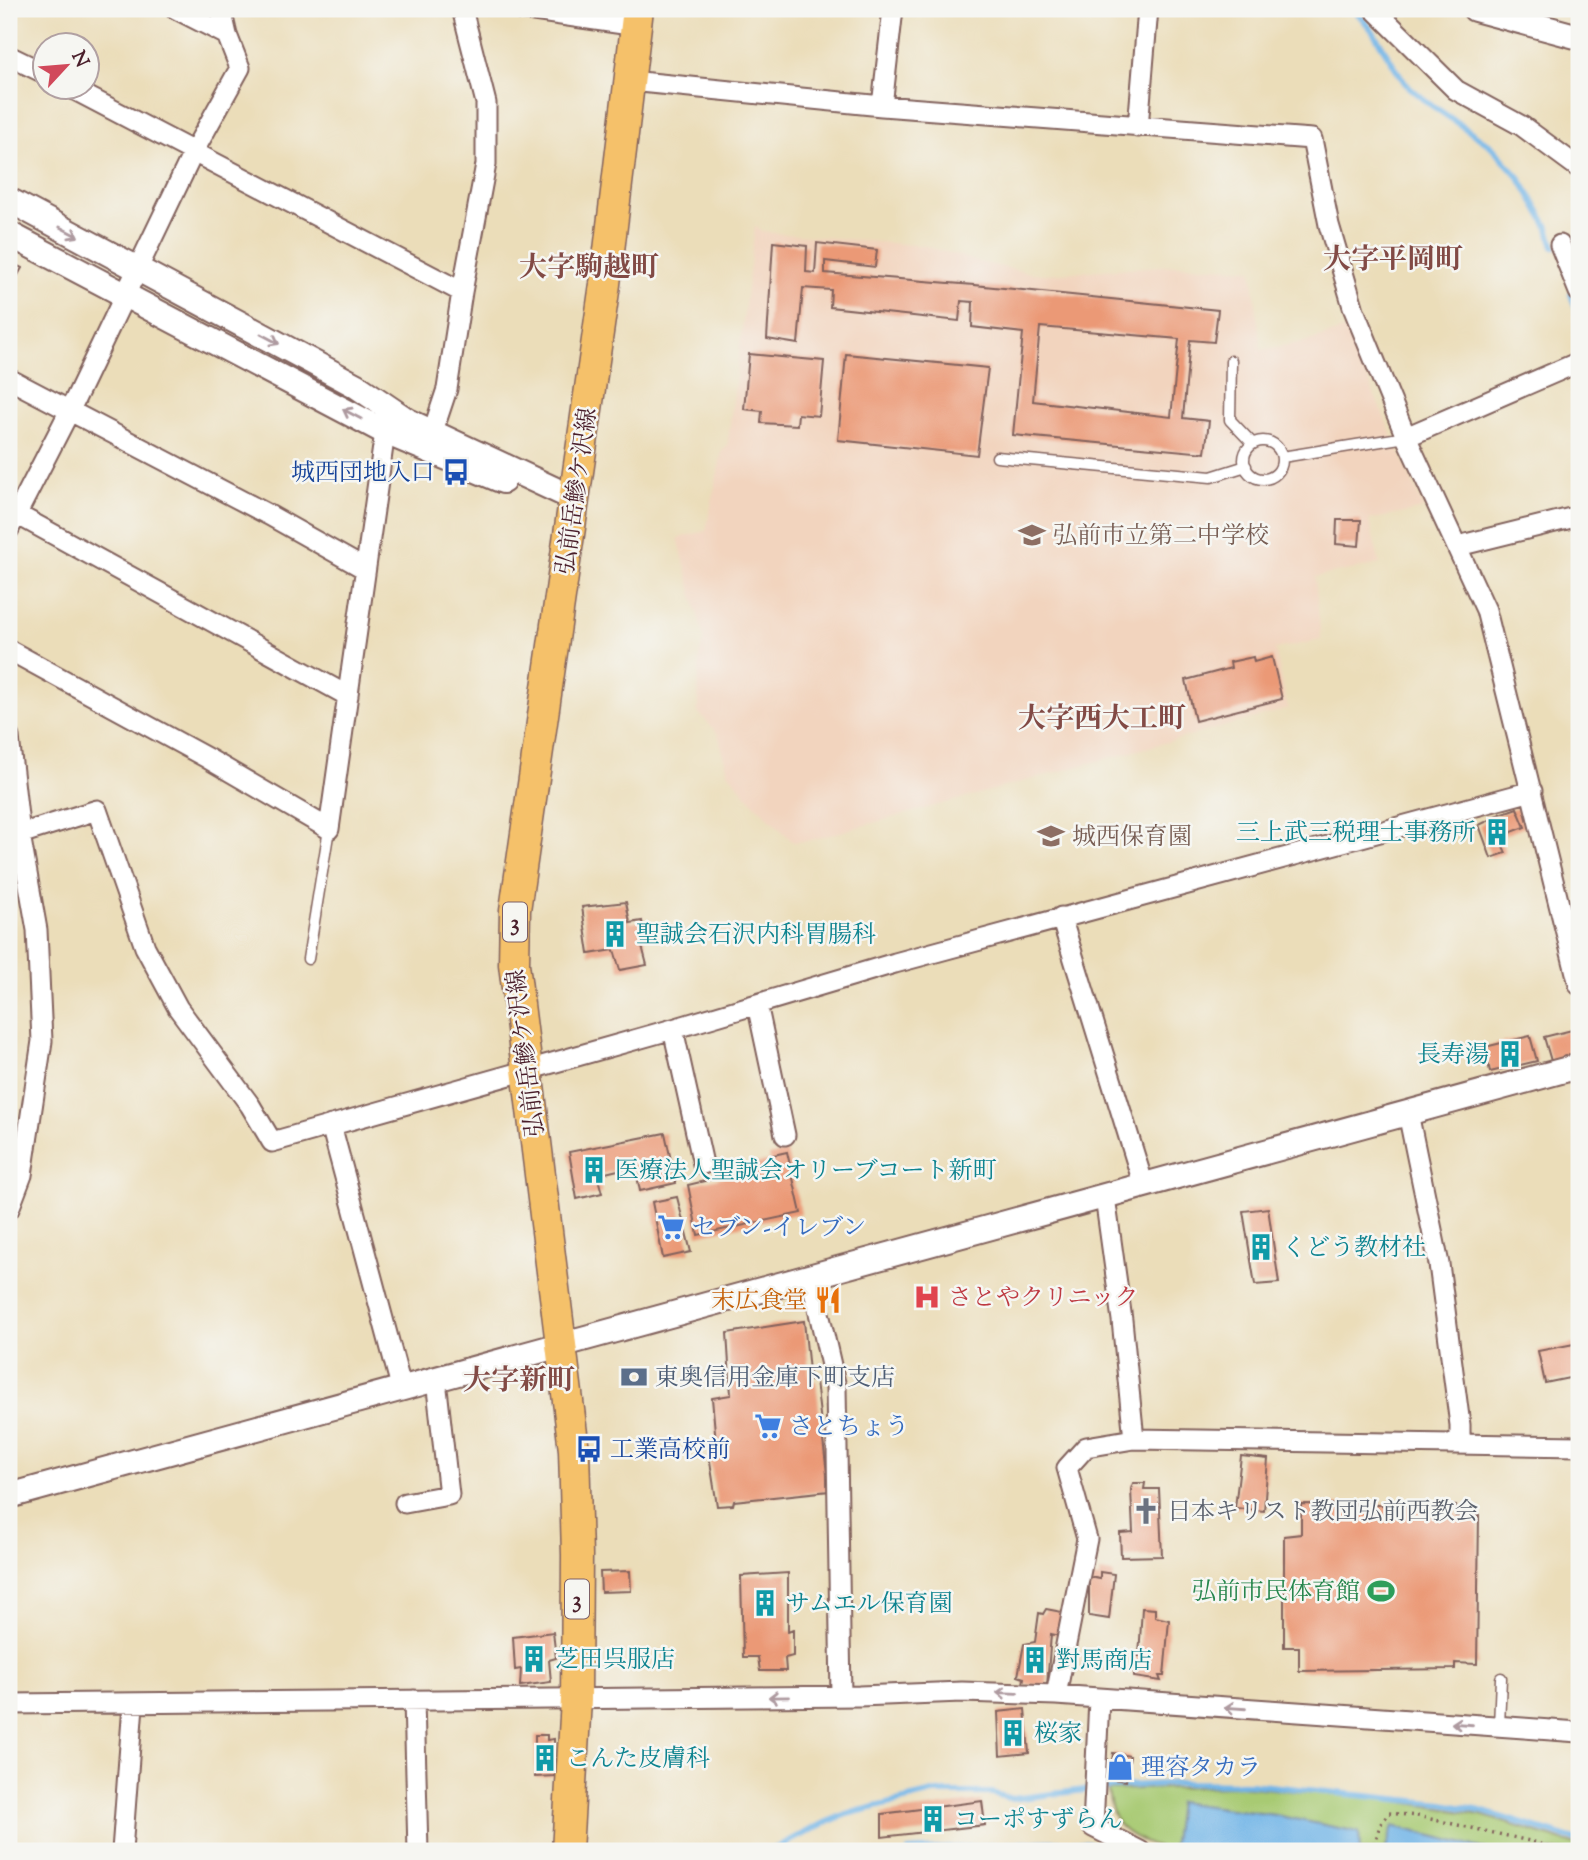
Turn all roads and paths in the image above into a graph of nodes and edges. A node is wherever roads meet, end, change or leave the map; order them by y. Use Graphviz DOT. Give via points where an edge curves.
graph roads {
  1 [pos="176,9"];
  2 [pos="221,9"];
  3 [pos="462,9"];
  4 [pos="520,9"];
  5 [pos="893,9"];
  6 [pos="1148,9"];
  7 [pos="1374,9"];
  8 [pos="1475,9"];
  9 [pos="638,18"];
  10 [pos="227,35"];
  11 [pos="1579,37"];
  12 [pos="9,56"];
  13 [pos="32,67"];
  14 [pos="630,82"];
  15 [pos="98,102"];
  16 [pos="882,106"];
  17 [pos="1138,127"];
  18 [pos="194,151"];
  19 [pos="1579,168"];
  20 [pos="9,200"];
  21 [pos="9,233"];
  22 [pos="1560,245"];
  23 [pos="138,268"];
  24 [pos="461,292"];
  25 [pos="1579,292"];
  26 [pos="127,295"];
  27 [pos="1231,361"];
  28 [pos="1579,362"];
  29 [pos="9,379"];
  30 [pos="69,412"];
  31 [pos="433,430"];
  32 [pos="385,432"];
  33 [pos="1406,437"];
  34 [pos="1253,444"];
  35 [pos="997,457"];
  36 [pos="1282,457"];
  37 [pos="1245,466"];
  38 [pos="575,499"];
  39 [pos="1579,516"];
  40 [pos="11,518"];
  41 [pos="1458,546"];
  42 [pos="365,569"];
  43 [pos="9,650"];
  44 [pos="348,696"];
  45 [pos="9,737"];
  46 [pos="1532,791"];
  47 [pos="329,829"];
  48 [pos="20,834"];
  49 [pos="1061,917"];
  50 [pos="308,959"];
  51 [pos="1579,985"];
  52 [pos="757,1004"];
  53 [pos="673,1029"];
  54 [pos="1579,1066"];
  55 [pos="525,1070"];
  56 [pos="1408,1113"];
  57 [pos="331,1125"];
  58 [pos="785,1135"];
  59 [pos="702,1164"];
  60 [pos="1144,1186"];
  61 [pos="1105,1197"];
  62 [pos="9,1209"];
  63 [pos="811,1278"];
  64 [pos="562,1346"];
  65 [pos="436,1380"];
  66 [pos="402,1390"];
  67 [pos="1134,1439"];
  68 [pos="1460,1444"];
  69 [pos="1579,1446"];
  70 [pos="9,1496"];
  71 [pos="405,1503"];
  72 [pos="1501,1678"];
  73 [pos="1056,1695"];
  74 [pos="841,1696"];
  75 [pos="1099,1699"];
  76 [pos="414,1700"];
  77 [pos="576,1700"];
  78 [pos="9,1704"];
  79 [pos="132,1705"];
  80 [pos="1499,1726"];
  81 [pos="1579,1732"];
  82 [pos="1134,1850"];
  83 [pos="122,1851"];
  84 [pos="418,1851"];
  85 [pos="567,1851"];
  86 [pos="1373,1851"];
  87 [pos="1555,1851"];
  1 -- 10 [label="street"];
  2 -- 10 [label="street"];
  3 -- 24 [label="street" via="486,103 486,164"];
  4 -- 9 [label="street"];
  5 -- 16 [label="street"];
  6 -- 17 [label="street"];
  7 -- 19 [label="street" via="1456,90 1522,126"];
  8 -- 11 [label="street"];
  9 -- 14 [label="main road, 弘前岳鰺ケ沢線 / 3"];
  10 -- 18 [label="street" via="240,68"];
  12 -- 13 [label="street"];
  14 -- 16 [label="street"];
  14 -- 38 [label="main road, 弘前岳鰺ケ沢線 / 3"];
  15 -- 18 [label="street"];
  16 -- 17 [label="street"];
  17 -- 33 [label="street" via="1312,139 1329,225 1354,310"];
  18 -- 23 [label="street"];
  18 -- 24 [label="street"];
  20 -- 23 [label="street, one-way"];
  21 -- 26 [label="street"];
  22 -- 25 [label="street"];
  23 -- 26 [label="street"];
  23 -- 31 [label="street, one-way" via="355,385 408,421"];
  24 -- 31 [label="street" via="447,389"];
  26 -- 30 [label="street"];
  32 -- 26 [label="street, one-way"];
  27 -- 34 [label="lane" via="1230,420"];
  28 -- 33 [label="street"];
  29 -- 30 [label="street"];
  30 -- 40 [label="street"];
  30 -- 42 [label="street"];
  31 -- 38 [label="street"];
  32 -- 38 [label="street" via="526,491"];
  32 -- 42 [label="street"];
  33 -- 36 [label="lane"];
  33 -- 41 [label="street"];
  34 -- 36 [label="lane" via="1271,443"];
  34 -- 37 [label="lane" via="1245,454"];
  35 -- 37 [label="lane" via="1211,477"];
  36 -- 37 [label="lane" via="1280,469 1271,478 1259,479"];
  38 -- 55 [label="main road, 弘前岳鰺ケ沢線 / 3" via="515,910 514,964"];
  39 -- 41 [label="street"];
  40 -- 44 [label="street"];
  41 -- 46 [label="street" via="1486,610"];
  42 -- 44 [label="street"];
  43 -- 47 [label="street"];
  44 -- 47 [label="street"];
  45 -- 48 [label="street"];
  46 -- 49 [label="street"];
  46 -- 51 [label="street"];
  47 -- 50 [label="lane"];
  48 -- 57 [label="street" via="97,810 145,947 178,1008 272,1142"];
  48 -- 62 [label="street" via="37,930 42,1041 22,1175"];
  49 -- 52 [label="street"];
  49 -- 60 [label="street"];
  52 -- 53 [label="street"];
  52 -- 58 [label="street"];
  53 -- 55 [label="street"];
  53 -- 59 [label="street"];
  54 -- 56 [label="street"];
  55 -- 57 [label="street"];
  55 -- 64 [label="main road, 弘前岳鰺ケ沢線 / 3"];
  56 -- 60 [label="street"];
  56 -- 68 [label="street" via="1440,1264"];
  57 -- 66 [label="street"];
  60 -- 61 [label="street"];
  61 -- 63 [label="street"];
  61 -- 67 [label="street"];
  63 -- 64 [label="street"];
  63 -- 74 [label="street" via="836,1388"];
  64 -- 65 [label="street"];
  64 -- 77 [label="main road, 弘前岳鰺ケ沢線 / 3" via="574,1450"];
  65 -- 66 [label="street"];
  65 -- 71 [label="street" via="449,1495"];
  66 -- 70 [label="street"];
  67 -- 68 [label="street"];
  67 -- 73 [label="street" via="1086,1447 1067,1468 1087,1539"];
  68 -- 69 [label="street"];
  72 -- 80 [label="lane"];
  73 -- 74 [label="street, one-way"];
  73 -- 75 [label="street"];
  74 -- 77 [label="street, one-way"];
  80 -- 75 [label="street, one-way"];
  75 -- 82 [label="street" via="1093,1827"];
  76 -- 77 [label="street"];
  76 -- 79 [label="street"];
  76 -- 84 [label="street"];
  77 -- 85 [label="main road, 弘前岳鰺ケ沢線 / 3"];
  78 -- 79 [label="street"];
  79 -- 83 [label="street"];
  80 -- 81 [label="street"];
  86 -- 87 [label="path" via="1380,1825 1389,1813 1539,1843"];
}
